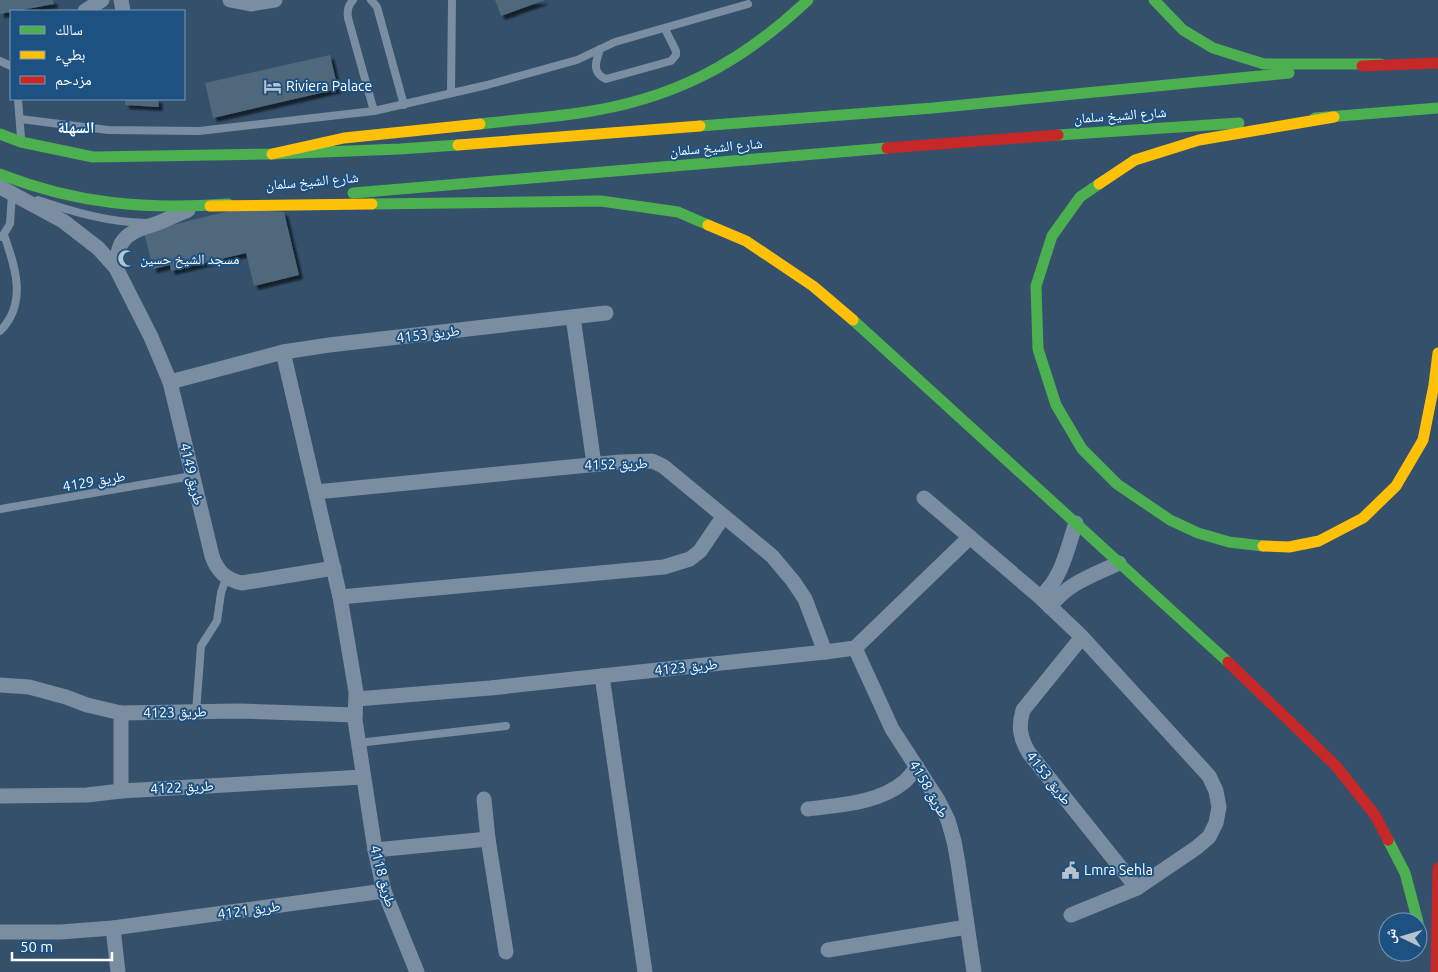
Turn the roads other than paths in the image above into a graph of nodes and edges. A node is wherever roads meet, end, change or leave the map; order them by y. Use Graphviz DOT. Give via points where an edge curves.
graph roads {
  1 [pos="102,0"];
  2 [pos="230,0"];
  3 [pos="275,0"];
  4 [pos="353,0"];
  5 [pos="371,0"];
  6 [pos="452,0"];
  7 [pos="808,0"];
  8 [pos="1154,0"];
  9 [pos="748,4"];
  10 [pos="87,10"];
  11 [pos="665,28"];
  12 [pos="600,49"];
  13 [pos="1438,63"];
  14 [pos="1381,64"];
  15 [pos="450,94"];
  16 [pos="18,100"];
  17 [pos="404,105"];
  18 [pos="1438,108"];
  19 [pos="374,111"];
  20 [pos="1334,117"];
  21 [pos="20,119"];
  22 [pos="395,120"];
  23 [pos="0,134"];
  24 [pos="21,142"];
  25 [pos="400,149"];
  26 [pos="272,154"];
  27 [pos="4,186"];
  28 [pos="203,206"];
  29 [pos="157,223"];
  30 [pos="2,236"];
  31 [pos="116,268"];
  32 [pos="606,313"];
  33 [pos="573,317"];
  34 [pos="0,331"];
  35 [pos="283,352"];
  36 [pos="1438,353"];
  37 [pos="170,382"];
  38 [pos="594,464"];
  39 [pos="192,476"];
  40 [pos="316,492"];
  41 [pos="924,498"];
  42 [pos="0,509"];
  43 [pos="724,517"];
  44 [pos="1076,523"];
  45 [pos="970,537"];
  46 [pos="1119,563"];
  47 [pos="334,568"];
  48 [pos="226,578"];
  49 [pos="340,597"];
  50 [pos="1045,602"];
  51 [pos="1082,638"];
  52 [pos="855,648"];
  53 [pos="825,652"];
  54 [pos="602,676"];
  55 [pos="0,685"];
  56 [pos="357,699"];
  57 [pos="196,712"];
  58 [pos="122,713"];
  59 [pos="355,715"];
  60 [pos="506,726"];
  61 [pos="358,743"];
  62 [pos="917,768"];
  63 [pos="363,777"];
  64 [pos="121,791"];
  65 [pos="0,796"];
  66 [pos="484,799"];
  67 [pos="808,809"];
  68 [pos="488,840"];
  69 [pos="375,850"];
  70 [pos="1438,868"];
  71 [pos="1137,888"];
  72 [pos="384,891"];
  73 [pos="1415,912"];
  74 [pos="1071,915"];
  75 [pos="967,927"];
  76 [pos="113,928"];
  77 [pos="0,932"];
  78 [pos="828,950"];
  79 [pos="506,952"];
  80 [pos="118,972"];
  81 [pos="416,972"];
  82 [pos="646,972"];
  83 [pos="974,972"];
  84 [pos="1436,972"];
  1 -- 10 [label="street"];
  2 -- 3 [label="street" via="251,4"];
  4 -- 19 [label="lane" via="347,11 348,18"];
  5 -- 17 [label="lane" via="377,7"];
  6 -- 15 [label="lane"];
  7 -- 22 [label="main road" via="775,31 738,58 698,80 652,97 580,113"];
  8 -- 14 [label="main road" via="1183,30 1213,48 1264,64"];
  9 -- 11 [label="lane"];
  11 -- 12 [label="lane"];
  11 -- 12 [label="lane" via="676,51 670,61 606,79 595,67"];
  12 -- 15 [label="lane" via="577,60"];
  13 -- 14 [label="main road, شارع الشيخ سلمان"];
  14 -- 25 [label="main road, شارع الشيخ سلمان" via="933,108"];
  15 -- 17 [label="lane"];
  16 -- 21 [label="lane"];
  17 -- 22 [label="lane"];
  18 -- 20 [label="main road, شارع الشيخ سلمان"];
  19 -- 21 [label="lane" via="199,130 108,130"];
  19 -- 22 [label="lane"];
  20 -- 28 [label="main road, شارع الشيخ سلمان" via="922,145"];
  20 -- 36 [label="main road" via="1199,140 1136,160 1080,197 1052,236 1036,286 1038,349 1056,405 1082,449 1117,484 1170,520 1229,542 1289,547 1319,541 1363,518 1396,486 1423,440"];
  21 -- 24 [label="lane"];
  22 -- 25 [label="lane"];
  22 -- 26 [label="main road" via="344,138"];
  23 -- 24 [label="main road, شارع الشيخ سلمان"];
  24 -- 26 [label="main road, شارع الشيخ سلمان" via="93,156"];
  25 -- 26 [label="main road, شارع الشيخ سلمان"];
  27 -- 28 [label="main road, شارع الشيخ سلمان" via="92,199"];
  27 -- 29 [label="lane" via="80,214"];
  27 -- 30 [label="lane" via="10,224"];
  27 -- 31 [label="street, طريق 4149" via="64,221 98,248"];
  28 -- 29 [label="street"];
  28 -- 44 [label="main road" via="601,201 678,212 746,241 812,286 882,344"];
  29 -- 31 [label="street" via="138,229 122,243"];
  30 -- 34 [label="lane" via="15,267 18,292 12,312"];
  31 -- 37 [label="street, طريق 4149"];
  32 -- 33 [label="street, طريق 4153"];
  33 -- 35 [label="street, طريق 4153"];
  33 -- 38 [label="street"];
  35 -- 37 [label="street, طريق 4153"];
  35 -- 40 [label="street"];
  37 -- 39 [label="street, طريق 4149"];
  38 -- 40 [label="street, طريق 4152"];
  38 -- 43 [label="street, طريق 4152" via="652,461 663,466"];
  39 -- 42 [label="lane, طريق 4129"];
  39 -- 48 [label="street, طريق 4149" via="214,564"];
  40 -- 47 [label="street"];
  41 -- 45 [label="street"];
  43 -- 49 [label="street" via="700,551 690,559 664,567"];
  43 -- 53 [label="street, طريق 4152" via="772,556 793,581 805,599"];
  44 -- 46 [label="main road"];
  44 -- 50 [label="street" via="1059,574 1047,591"];
  45 -- 50 [label="street"];
  45 -- 52 [label="street"];
  46 -- 50 [label="street"];
  46 -- 73 [label="main road" via="1336,766 1375,815 1405,873"];
  47 -- 48 [label="street" via="250,582"];
  47 -- 49 [label="street"];
  48 -- 57 [label="lane" via="217,621 201,646"];
  49 -- 56 [label="street"];
  50 -- 51 [label="street"];
  51 -- 71 [label="street, طريق 4153" via="1023,710 1020,732 1029,753"];
  51 -- 71 [label="street" via="1209,776 1216,791 1219,807 1209,837"];
  52 -- 53 [label="street, طريق 4123"];
  52 -- 62 [label="street, طريق 4158" via="883,712"];
  53 -- 54 [label="street, طريق 4123"];
  54 -- 56 [label="street, طريق 4123"];
  54 -- 82 [label="street"];
  55 -- 58 [label="street, طريق 4123" via="29,687"];
  56 -- 59 [label="street"];
  57 -- 58 [label="street, طريق 4123"];
  57 -- 59 [label="street, طريق 4123"];
  58 -- 64 [label="street"];
  59 -- 61 [label="street"];
  60 -- 61 [label="lane"];
  61 -- 63 [label="street"];
  62 -- 67 [label="street" via="893,790 872,798"];
  62 -- 75 [label="street, طريق 4158" via="938,800 950,827"];
  63 -- 64 [label="street, طريق 4122"];
  63 -- 69 [label="street, طريق 4118"];
  64 -- 65 [label="street, طريق 4122" via="88,795"];
  66 -- 68 [label="street"];
  68 -- 69 [label="street"];
  68 -- 79 [label="street"];
  69 -- 72 [label="street, طريق 4118"];
  70 -- 84 [label="main road"];
  71 -- 74 [label="street"];
  72 -- 76 [label="street, طريق 4121"];
  72 -- 81 [label="street, طريق 4118"];
  75 -- 78 [label="street"];
  75 -- 83 [label="street, طريق 4158"];
  76 -- 77 [label="street, طريق 4121"];
  76 -- 80 [label="street"];
}
